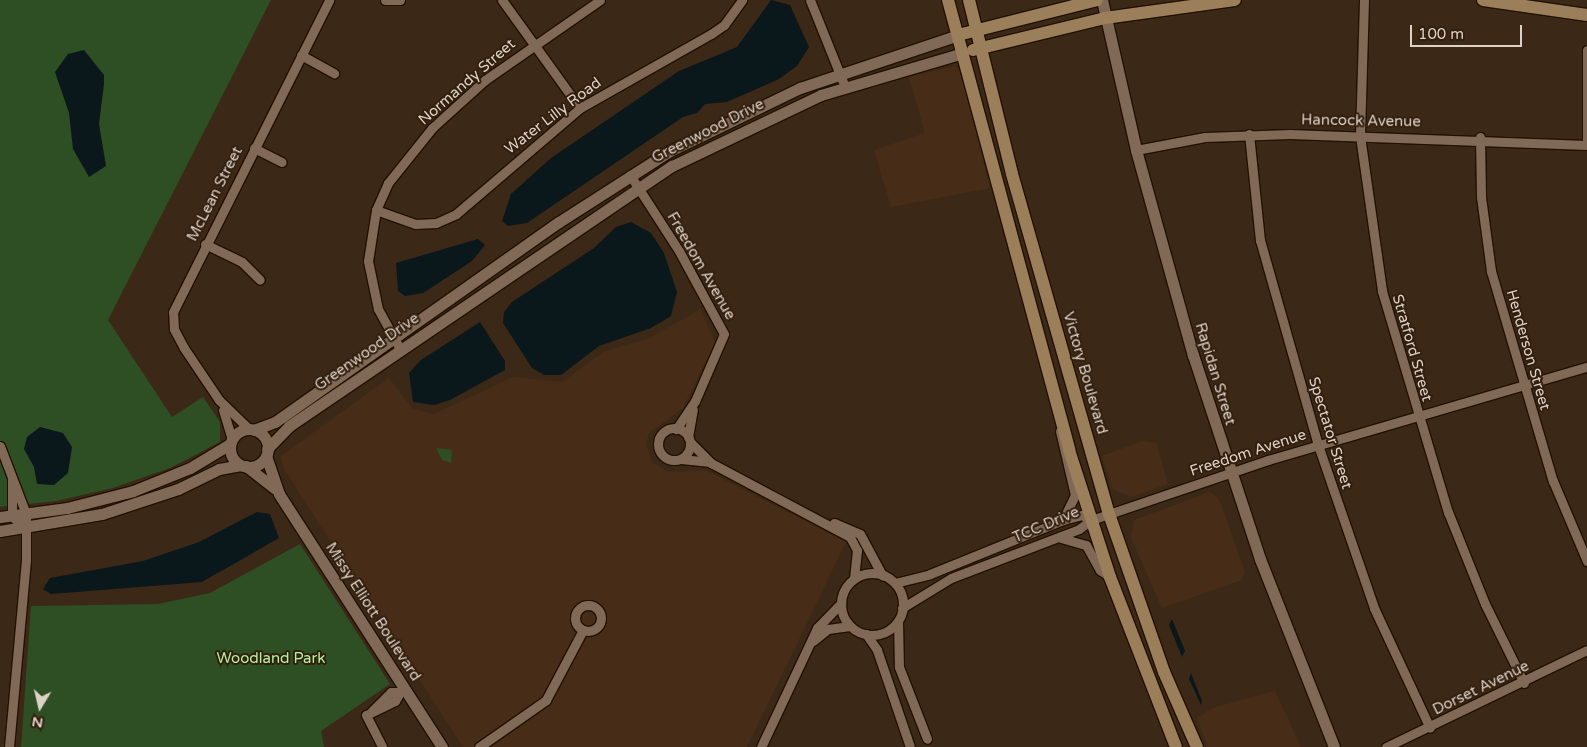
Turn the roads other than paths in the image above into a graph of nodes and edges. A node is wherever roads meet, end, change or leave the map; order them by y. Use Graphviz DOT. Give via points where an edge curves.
graph roads {
  1 [pos="329,0"];
  2 [pos="385,0"];
  3 [pos="400,0"];
  4 [pos="502,0"];
  5 [pos="600,0"];
  6 [pos="742,0"];
  7 [pos="810,0"];
  8 [pos="948,0"];
  9 [pos="969,0"];
  10 [pos="1097,0"];
  11 [pos="1102,0"];
  12 [pos="1235,0"];
  13 [pos="1364,0"];
  14 [pos="1484,0"];
  15 [pos="1587,15"];
  16 [pos="1105,18"];
  17 [pos="976,30"];
  18 [pos="958,35"];
  19 [pos="533,44"];
  20 [pos="981,48"];
  21 [pos="1587,50"];
  22 [pos="963,53"];
  23 [pos="301,55"];
  24 [pos="334,73"];
  25 [pos="840,73"];
  26 [pos="845,87"];
  27 [pos="580,108"];
  28 [pos="1249,134"];
  29 [pos="1360,136"];
  30 [pos="1480,137"];
  31 [pos="1587,143"];
  32 [pos="254,148"];
  33 [pos="1136,150"];
  34 [pos="282,162"];
  35 [pos="630,175"];
  36 [pos="638,187"];
  37 [pos="376,210"];
  38 [pos="205,244"];
  39 [pos="260,280"];
  40 [pos="392,337"];
  41 [pos="400,349"];
  42 [pos="1587,367"];
  43 [pos="1524,385"];
  44 [pos="219,400"];
  45 [pos="695,401"];
  46 [pos="1057,409"];
  47 [pos="1417,416"];
  48 [pos="251,429"];
  49 [pos="676,429"];
  50 [pos="689,440"];
  51 [pos="231,442"];
  52 [pos="1318,445"];
  53 [pos="0,446"];
  54 [pos="267,452"];
  55 [pos="681,459"];
  56 [pos="710,463"];
  57 [pos="244,465"];
  58 [pos="1230,473"];
  59 [pos="12,478"];
  60 [pos="279,494"];
  61 [pos="26,514"];
  62 [pos="1109,514"];
  63 [pos="12,516"];
  64 [pos="0,517"];
  65 [pos="824,520"];
  66 [pos="1063,520"];
  67 [pos="1091,520"];
  68 [pos="24,529"];
  69 [pos="0,531"];
  70 [pos="1058,538"];
  71 [pos="1587,561"];
  72 [pos="882,575"];
  73 [pos="1110,577"];
  74 [pos="854,578"];
  75 [pos="895,583"];
  76 [pos="840,603"];
  77 [pos="902,608"];
  78 [pos="898,621"];
  79 [pos="850,626"];
  80 [pos="582,630"];
  81 [pos="866,634"];
  82 [pos="812,642"];
  83 [pos="1587,650"];
  84 [pos="1524,683"];
  85 [pos="403,691"];
  86 [pos="1430,728"];
  87 [pos="927,738"];
  88 [pos="9,747"];
  89 [pos="382,747"];
  90 [pos="442,747"];
  91 [pos="479,747"];
  92 [pos="761,747"];
  93 [pos="910,747"];
  94 [pos="1176,747"];
  95 [pos="1197,747"];
  96 [pos="1334,747"];
  97 [pos="1386,747"];
  1 -- 23 [label="street, McLean Street"];
  2 -- 3 [label="street"];
  4 -- 19 [label="street"];
  5 -- 19 [label="street, Normandy Street"];
  6 -- 27 [label="street, Water Lilly Road" via="724,25 711,34"];
  7 -- 25 [label="street"];
  8 -- 18 [label="main road"];
  9 -- 17 [label="main road, Victory Boulevard"];
  10 -- 17 [label="main road, Greenwood Drive"];
  11 -- 16 [label="street, Rapidan Street"];
  12 -- 16 [label="main road, Greenwood Drive"];
  13 -- 29 [label="street, Stratford Street"];
  14 -- 15 [label="main road"];
  16 -- 20 [label="main road, Greenwood Drive"];
  16 -- 33 [label="street, Rapidan Street"];
  17 -- 18 [label="main road, Greenwood Drive"];
  17 -- 20 [label="main road, Victory Boulevard"];
  18 -- 22 [label="main road"];
  18 -- 25 [label="street, Greenwood Drive"];
  19 -- 27 [label="street"];
  19 -- 37 [label="street, Normandy Street" via="432,128 396,171"];
  20 -- 22 [label="main road, Greenwood Drive"];
  20 -- 62 [label="main road, Victory Boulevard" via="1040,278"];
  21 -- 31 [label="street"];
  22 -- 26 [label="street, Greenwood Drive"];
  22 -- 46 [label="main road"];
  23 -- 24 [label="street"];
  23 -- 32 [label="street, McLean Street"];
  25 -- 26 [label="street"];
  25 -- 35 [label="street, Greenwood Drive" via="751,110"];
  26 -- 36 [label="street, Greenwood Drive" via="717,142"];
  27 -- 37 [label="street, Water Lilly Road" via="446,220 415,224"];
  28 -- 29 [label="street, Hancock Avenue"];
  28 -- 33 [label="street, Hancock Avenue" via="1206,137"];
  28 -- 52 [label="street, Spectator Street" via="1262,249"];
  29 -- 30 [label="street, Hancock Avenue"];
  29 -- 47 [label="street, Stratford Street" via="1373,246"];
  30 -- 31 [label="street, Hancock Avenue"];
  30 -- 43 [label="street, Henderson Street" via="1488,256"];
  32 -- 34 [label="street"];
  32 -- 38 [label="street, McLean Street"];
  33 -- 58 [label="street, Rapidan Street" via="1177,302"];
  35 -- 36 [label="street, Freedom Avenue"];
  35 -- 40 [label="street, Greenwood Drive"];
  36 -- 41 [label="street, Greenwood Drive"];
  36 -- 45 [label="street, Freedom Avenue" via="724,334"];
  37 -- 40 [label="street, Normandy Street" via="368,246 369,278"];
  38 -- 39 [label="street" via="242,262"];
  38 -- 44 [label="street, McLean Street" via="175,304 173,320 184,348"];
  40 -- 41 [label="street, Normandy Street"];
  40 -- 48 [label="street, Greenwood Drive" via="275,422"];
  41 -- 54 [label="street, Greenwood Drive" via="289,426"];
  42 -- 43 [label="street, Freedom Avenue"];
  43 -- 47 [label="street, Freedom Avenue"];
  43 -- 71 [label="street, Henderson Street" via="1553,481"];
  44 -- 48 [label="street, McLean Street"];
  44 -- 51 [label="street, McLean Street"];
  45 -- 49 [label="street, Freedom Avenue"];
  45 -- 50 [label="street, Freedom Avenue"];
  46 -- 66 [label="street" via="1062,452 1075,495"];
  46 -- 67 [label="main road"];
  47 -- 52 [label="street, Freedom Avenue"];
  47 -- 84 [label="street, Stratford Street" via="1463,554"];
  48 -- 51 [label="street"];
  48 -- 54 [label="street" via="264,437"];
  49 -- 50 [label="street, Freedom Avenue"];
  49 -- 55 [label="street, Freedom Avenue" via="665,431 658,445 666,458"];
  50 -- 55 [label="street, Freedom Avenue"];
  50 -- 56 [label="street, Freedom Avenue"];
  51 -- 57 [label="street" via="232,456"];
  51 -- 61 [label="street" via="190,468 133,491"];
  52 -- 58 [label="street, Freedom Avenue"];
  52 -- 86 [label="street, Spectator Street" via="1374,608"];
  53 -- 59 [label="street"];
  54 -- 57 [label="street" via="255,465"];
  54 -- 60 [label="street, Missy Elliott Boulevard"];
  55 -- 56 [label="street, Freedom Avenue"];
  56 -- 65 [label="street, Freedom Avenue"];
  57 -- 60 [label="street, Missy Elliott Boulevard"];
  57 -- 68 [label="street" via="219,469 178,489 111,512"];
  58 -- 62 [label="street, Freedom Avenue"];
  58 -- 96 [label="street, Rapidan Street"];
  59 -- 61 [label="street"];
  59 -- 63 [label="street"];
  60 -- 85 [label="street, Missy Elliott Boulevard"];
  61 -- 63 [label="street"];
  61 -- 68 [label="street"];
  62 -- 67 [label="street, Freedom Avenue"];
  62 -- 95 [label="main road, Victory Boulevard" via="1141,612"];
  63 -- 64 [label="street"];
  63 -- 68 [label="street"];
  65 -- 72 [label="street, Freedom Avenue" via="860,534"];
  65 -- 74 [label="street, Freedom Avenue" via="850,537 857,550"];
  66 -- 67 [label="street, TCC Drive" via="1082,514"];
  66 -- 75 [label="street, TCC Drive" via="922,577"];
  67 -- 70 [label="street, TCC Drive"];
  67 -- 73 [label="main road"];
  68 -- 69 [label="street"];
  68 -- 88 [label="street" via="26,560"];
  70 -- 73 [label="street" via="1086,545 1100,570"];
  70 -- 77 [label="street, TCC Drive" via="951,578"];
  72 -- 74 [label="street"];
  72 -- 75 [label="street"];
  73 -- 94 [label="main road"];
  74 -- 76 [label="street"];
  75 -- 77 [label="street"];
  76 -- 79 [label="street"];
  76 -- 82 [label="street" via="817,628"];
  77 -- 78 [label="street"];
  78 -- 81 [label="street" via="881,634"];
  78 -- 87 [label="street" via="899,667"];
  79 -- 81 [label="street"];
  79 -- 82 [label="street" via="828,629"];
  80 -- 91 [label="street" via="546,700"];
  81 -- 93 [label="street" via="877,650"];
  82 -- 92 [label="street"];
  83 -- 84 [label="street, Dorset Avenue"];
  84 -- 86 [label="street, Dorset Avenue"];
  85 -- 89 [label="street" via="395,701 369,713"];
  85 -- 90 [label="street, Missy Elliott Boulevard"];
  86 -- 97 [label="street, Dorset Avenue"];
}
